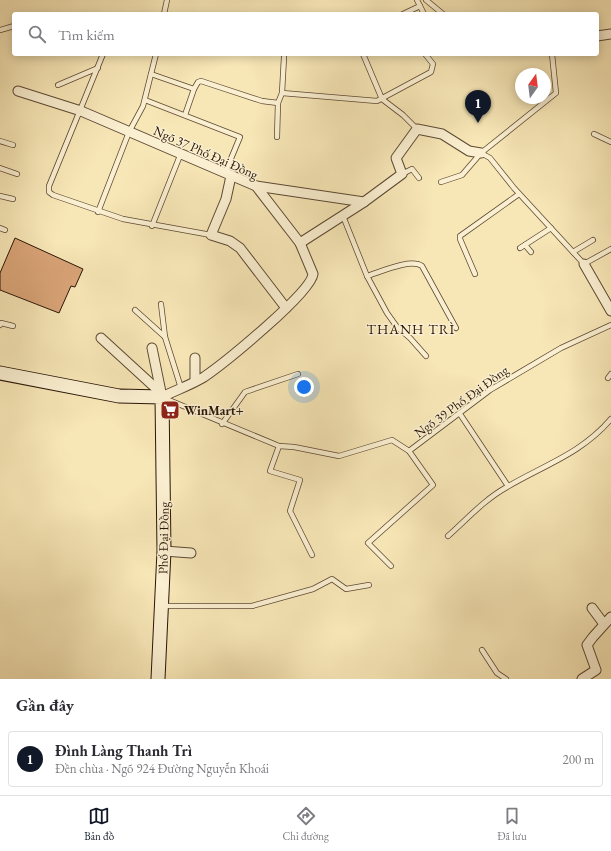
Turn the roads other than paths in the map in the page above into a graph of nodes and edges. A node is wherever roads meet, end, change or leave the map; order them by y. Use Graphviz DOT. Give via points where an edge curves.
graph roads {
  1 [pos="167,0"];
  2 [pos="417,0"];
  3 [pos="426,0"];
  4 [pos="420,6"];
  5 [pos="164,12"];
  6 [pos="407,12"];
  7 [pos="423,12"];
  8 [pos="441,12"];
  9 [pos="12,27"];
  10 [pos="0,30"];
  11 [pos="611,34"];
  12 [pos="599,36"];
  13 [pos="102,56"];
  14 [pos="156,56"];
  15 [pos="364,56"];
  16 [pos="427,56"];
  17 [pos="552,56"];
  18 [pos="284,57"];
  19 [pos="98,68"];
  20 [pos="151,74"];
  21 [pos="58,85"];
  22 [pos="194,89"];
  23 [pos="18,91"];
  24 [pos="282,93"];
  25 [pos="382,99"];
  26 [pos="144,100"];
  27 [pos="278,103"];
  28 [pos="81,111"];
  29 [pos="185,115"];
  30 [pos="416,129"];
  31 [pos="129,132"];
  32 [pos="594,134"];
  33 [pos="277,137"];
  34 [pos="0,141"];
  35 [pos="611,142"];
  36 [pos="14,145"];
  37 [pos="181,153"];
  38 [pos="481,153"];
  39 [pos="0,168"];
  40 [pos="17,174"];
  41 [pos="228,174"];
  42 [pos="402,174"];
  43 [pos="419,178"];
  44 [pos="441,182"];
  45 [pos="256,186"];
  46 [pos="519,194"];
  47 [pos="0,196"];
  48 [pos="13,199"];
  49 [pos="364,202"];
  50 [pos="98,212"];
  51 [pos="343,216"];
  52 [pos="152,226"];
  53 [pos="0,228"];
  54 [pos="551,228"];
  55 [pos="5,230"];
  56 [pos="211,235"];
  57 [pos="593,240"];
  58 [pos="300,243"];
  59 [pos="525,245"];
  60 [pos="520,248"];
  61 [pos="611,249"];
  62 [pos="531,252"];
  63 [pos="573,252"];
  64 [pos="584,264"];
  65 [pos="475,274"];
  66 [pos="367,276"];
  67 [pos="161,304"];
  68 [pos="286,308"];
  69 [pos="135,310"];
  70 [pos="611,311"];
  71 [pos="0,325"];
  72 [pos="611,325"];
  73 [pos="13,326"];
  74 [pos="456,328"];
  75 [pos="165,337"];
  76 [pos="101,338"];
  77 [pos="152,348"];
  78 [pos="426,356"];
  79 [pos="195,358"];
  80 [pos="0,373"];
  81 [pos="298,374"];
  82 [pos="195,381"];
  83 [pos="181,388"];
  84 [pos="162,395"];
  85 [pos="460,414"];
  86 [pos="611,419"];
  87 [pos="222,424"];
  88 [pos="279,446"];
  89 [pos="409,451"];
  90 [pos="508,486"];
  91 [pos="448,536"];
  92 [pos="164,551"];
  93 [pos="191,553"];
  94 [pos="312,555"];
  95 [pos="391,566"];
  96 [pos="369,585"];
  97 [pos="162,606"];
  98 [pos="592,608"];
  99 [pos="611,617"];
  100 [pos="604,624"];
  101 [pos="482,650"];
  102 [pos="158,679"];
  103 [pos="506,679"];
  104 [pos="582,679"];
  1 -- 5 [label="lane"];
  2 -- 4 [label="lane"];
  3 -- 8 [label="lane"];
  4 -- 6 [label="lane"];
  4 -- 7 [label="lane"];
  9 -- 10 [label="lane"];
  11 -- 12 [label="street"];
  13 -- 19 [label="lane"];
  14 -- 20 [label="lane"];
  15 -- 25 [label="lane"];
  16 -- 25 [label="lane" via="433,64 432,71"];
  17 -- 38 [label="lane" via="556,93"];
  18 -- 24 [label="lane"];
  19 -- 21 [label="lane"];
  19 -- 28 [label="lane"];
  20 -- 22 [label="lane"];
  20 -- 26 [label="lane"];
  22 -- 27 [label="lane" via="201,81 262,101"];
  22 -- 29 [label="lane"];
  23 -- 28 [label="street, Ngõ 37 Phố Đại Đồng"];
  24 -- 25 [label="lane" via="377,101"];
  24 -- 27 [label="lane"];
  25 -- 30 [label="lane"];
  26 -- 29 [label="lane"];
  26 -- 31 [label="lane"];
  27 -- 33 [label="lane"];
  28 -- 31 [label="street, Ngõ 37 Phố Đại Đồng"];
  28 -- 50 [label="lane" via="49,186 49,192"];
  29 -- 41 [label="lane" via="240,137"];
  30 -- 38 [label="street" via="442,134 468,152"];
  30 -- 42 [label="street" via="396,158"];
  31 -- 37 [label="street, Ngõ 37 Phố Đại Đồng"];
  31 -- 50 [label="lane"];
  32 -- 35 [label="lane"];
  34 -- 36 [label="lane"];
  37 -- 41 [label="street, Ngõ 37 Phố Đại Đồng"];
  37 -- 52 [label="lane"];
  38 -- 44 [label="lane" via="462,175"];
  38 -- 46 [label="lane" via="490,158"];
  39 -- 40 [label="lane"];
  41 -- 45 [label="street, Ngõ 37 Phố Đại Đồng"];
  41 -- 56 [label="street" via="226,199"];
  42 -- 43 [label="lane" via="412,169"];
  42 -- 49 [label="street"];
  45 -- 49 [label="street"];
  45 -- 58 [label="street, Ngõ 37 Phố Đại Đồng"];
  46 -- 54 [label="lane"];
  46 -- 65 [label="lane" via="460,236"];
  47 -- 48 [label="lane"];
  49 -- 51 [label="street"];
  50 -- 52 [label="lane"];
  51 -- 58 [label="street"];
  51 -- 66 [label="lane"];
  52 -- 56 [label="lane"];
  53 -- 55 [label="lane"];
  54 -- 59 [label="lane"];
  54 -- 63 [label="lane"];
  56 -- 68 [label="street" via="230,241 240,248"];
  57 -- 63 [label="lane"];
  58 -- 68 [label="street, Ngõ 37 Phố Đại Đồng" via="313,274 312,280"];
  59 -- 60 [label="lane"];
  59 -- 62 [label="lane"];
  61 -- 64 [label="lane"];
  63 -- 64 [label="lane"];
  64 -- 70 [label="street"];
  66 -- 74 [label="lane" via="409,263 418,263"];
  66 -- 78 [label="lane" via="397,328"];
  67 -- 75 [label="lane"];
  68 -- 82 [label="street, Ngõ 37 Phố Đại Đồng" via="230,357"];
  69 -- 75 [label="lane"];
  71 -- 73 [label="lane" via="1,323"];
  72 -- 85 [label="lane, Ngõ 39 Phố Đại Đồng" via="561,348 490,390"];
  75 -- 83 [label="lane"];
  76 -- 84 [label="street"];
  77 -- 84 [label="street"];
  79 -- 82 [label="street"];
  80 -- 84 [label="street" via="119,396"];
  81 -- 87 [label="lane" via="244,392"];
  82 -- 83 [label="street, Ngõ 37 Phố Đại Đồng"];
  83 -- 84 [label="street"];
  84 -- 87 [label="lane, Ngõ 39 Phố Đại Đồng"];
  84 -- 92 [label="street, Phố Đại Đồng"];
  85 -- 89 [label="lane, Ngõ 39 Phố Đại Đồng"];
  85 -- 90 [label="lane"];
  86 -- 90 [label="lane" via="598,434 562,460"];
  87 -- 88 [label="lane, Ngõ 39 Phố Đại Đồng"];
  88 -- 89 [label="lane, Ngõ 39 Phố Đại Đồng" via="338,456 392,440"];
  88 -- 94 [label="lane" via="270,471 300,480 290,511"];
  89 -- 95 [label="lane" via="433,485 368,543"];
  90 -- 91 [label="lane"];
  92 -- 93 [label="street"];
  92 -- 97 [label="street, Phố Đại Đồng"];
  96 -- 97 [label="lane" via="346,589 332,579 313,589 252,606"];
  97 -- 102 [label="street, Phố Đại Đồng"];
  98 -- 100 [label="street"];
  99 -- 100 [label="street"];
  100 -- 104 [label="street" via="587,645 596,670"];
  101 -- 103 [label="lane" via="497,673"];
}
